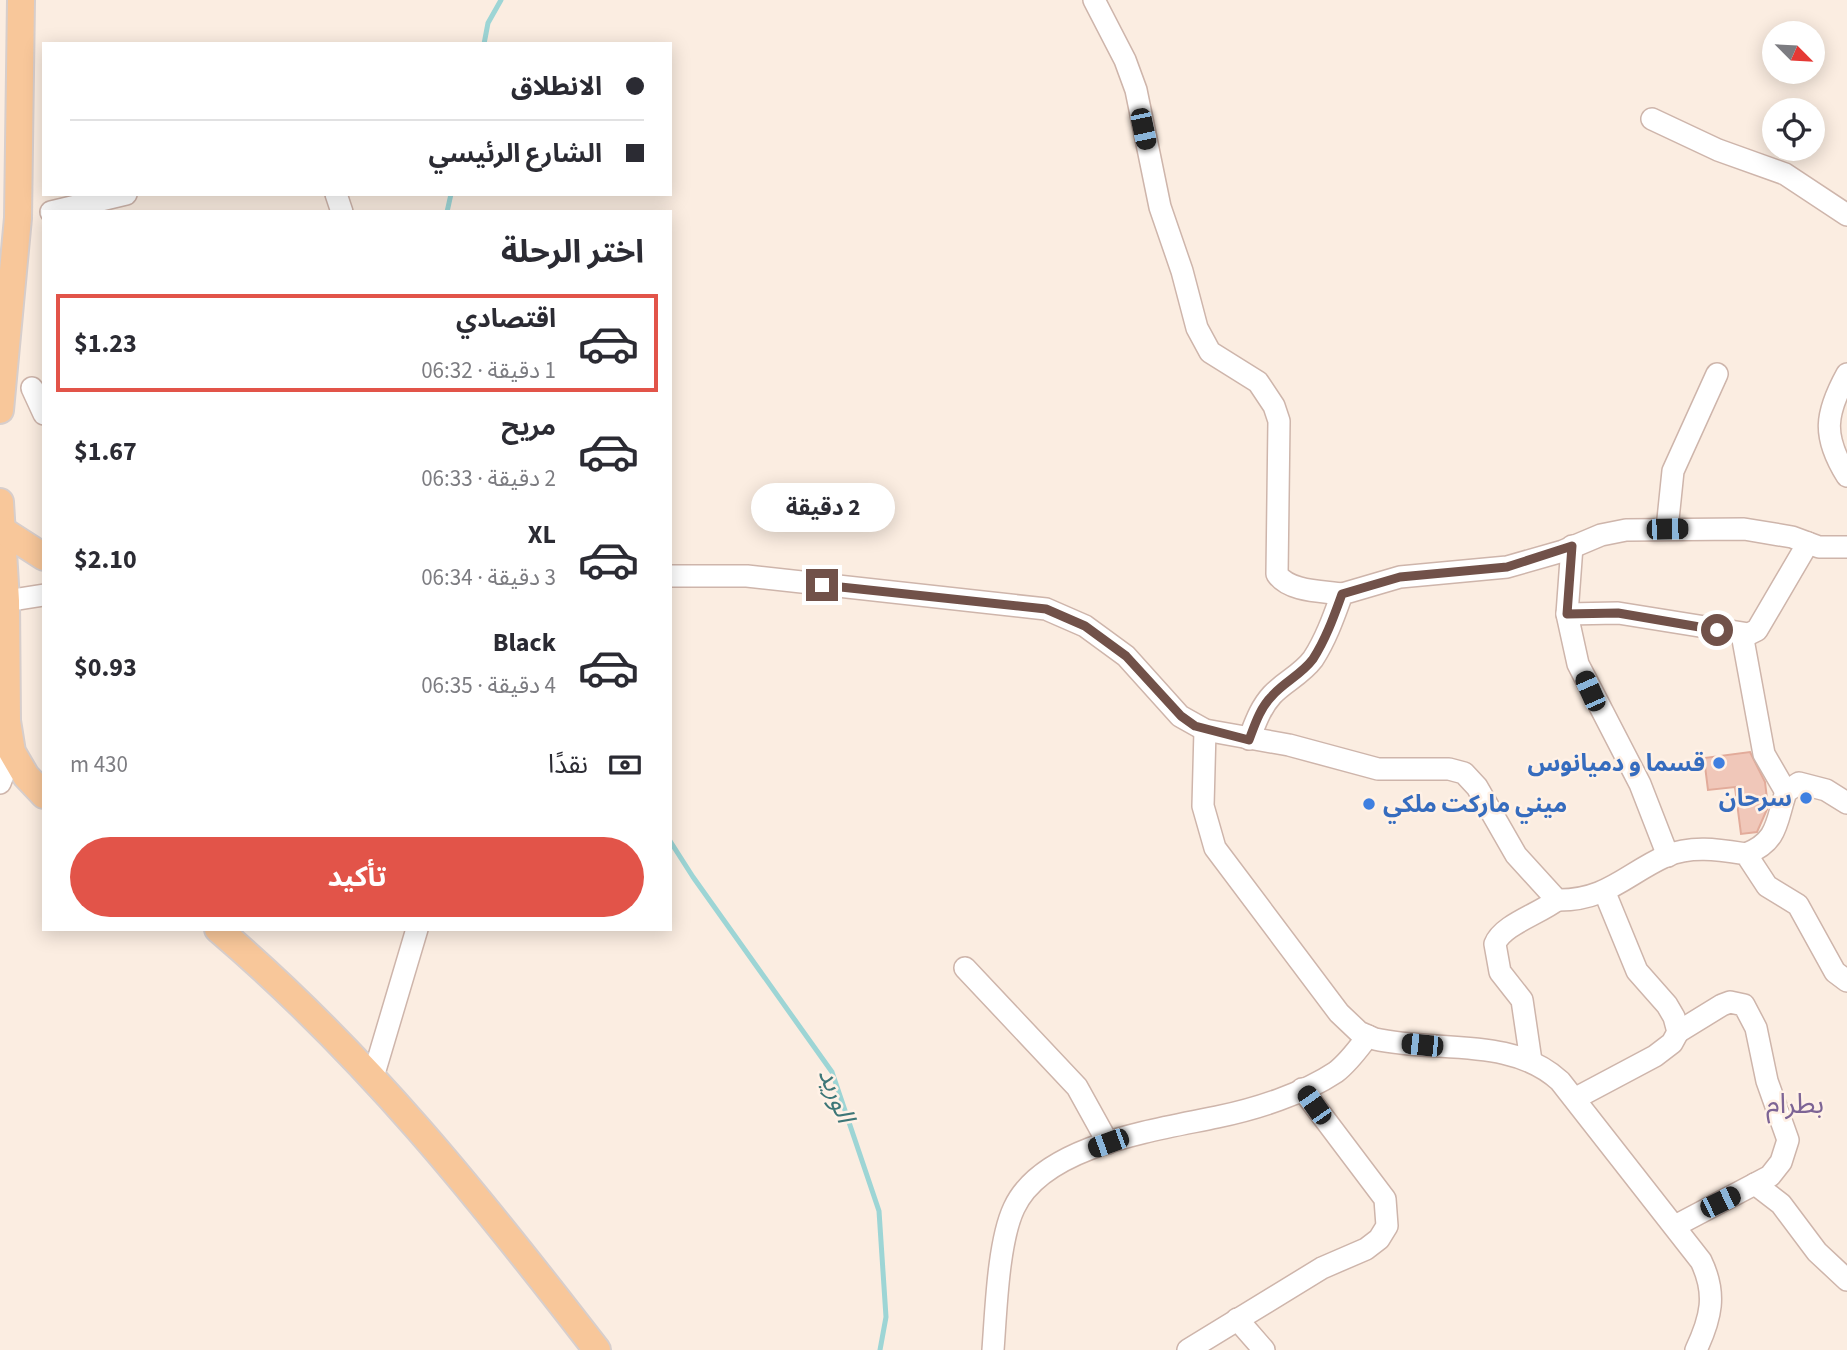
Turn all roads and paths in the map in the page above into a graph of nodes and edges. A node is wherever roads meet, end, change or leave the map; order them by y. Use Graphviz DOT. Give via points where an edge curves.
graph roads {
  1 [pos="21,0"];
  2 [pos="1094,0"];
  3 [pos="1652,119"];
  4 [pos="118,196"];
  5 [pos="59,210"];
  6 [pos="42,213"];
  7 [pos="1847,215"];
  8 [pos="18,218"];
  9 [pos="1717,374"];
  10 [pos="1847,374"];
  11 [pos="32,388"];
  12 [pos="0,410"];
  13 [pos="42,410"];
  14 [pos="1847,476"];
  15 [pos="0,502"];
  16 [pos="1847,528"];
  17 [pos="1667,529"];
  18 [pos="3,543"];
  19 [pos="1814,545"];
  20 [pos="1572,546"];
  21 [pos="1847,547"];
  22 [pos="42,558"];
  23 [pos="672,576"];
  24 [pos="1342,594"];
  25 [pos="42,595"];
  26 [pos="6,601"];
  27 [pos="1567,614"];
  28 [pos="1742,634"];
  29 [pos="1205,730"];
  30 [pos="1249,740"];
  31 [pos="12,752"];
  32 [pos="0,783"];
  33 [pos="1786,792"];
  34 [pos="42,793"];
  35 [pos="1847,803"];
  36 [pos="1746,853"];
  37 [pos="1668,856"];
  38 [pos="1605,893"];
  39 [pos="1557,900"];
  40 [pos="220,931"];
  41 [pos="416,931"];
  42 [pos="965,968"];
  43 [pos="1847,981"];
  44 [pos="1678,1032"];
  45 [pos="1368,1036"];
  46 [pos="1531,1061"];
  47 [pos="373,1077"];
  48 [pos="1303,1089"];
  49 [pos="1576,1098"];
  50 [pos="1108,1143"];
  51 [pos="1755,1184"];
  52 [pos="1675,1226"];
  53 [pos="1847,1280"];
  54 [pos="1237,1319"];
  55 [pos="597,1350"];
  56 [pos="993,1350"];
  57 [pos="1188,1350"];
  58 [pos="1264,1350"];
  59 [pos="1696,1350"];
  1 -- 8 [label="main road"];
  2 -- 24 [label="street" via="1136,90 1160,207 1197,328 1210,352 1258,382 1279,421 1277,574 1296,587"];
  3 -- 7 [label="street" via="1785,174"];
  4 -- 5 [label="street"];
  6 -- 8 [label="street"];
  8 -- 12 [label="main road"];
  9 -- 17 [label="street" via="1673,471"];
  10 -- 14 [label="street" via="1828,421 1829,438"];
  11 -- 13 [label="street"];
  15 -- 18 [label="main road"];
  16 -- 19 [label="street" via="1836,538"];
  17 -- 19 [label="street" via="1744,529"];
  17 -- 20 [label="street" via="1626,530"];
  18 -- 22 [label="main road"];
  18 -- 26 [label="main road"];
  19 -- 21 [label="street"];
  19 -- 28 [label="street" via="1757,630"];
  20 -- 24 [label="street" via="1507,567 1400,577"];
  20 -- 27 [label="street"];
  23 -- 29 [label="street" via="747,576 1046,609 1085,626 1116,648 1181,716"];
  24 -- 30 [label="street" via="1312,661 1273,694"];
  25 -- 26 [label="street"];
  26 -- 31 [label="main road" via="7,721"];
  27 -- 28 [label="street" via="1618,613"];
  27 -- 37 [label="street" via="1578,664 1640,784"];
  28 -- 33 [label="street" via="1764,754"];
  29 -- 30 [label="street"];
  29 -- 45 [label="street" via="1203,806 1215,848 1339,1013"];
  30 -- 39 [label="street" via="1289,745 1378,769 1464,773 1478,787 1516,855"];
  31 -- 32 [label="street"];
  31 -- 34 [label="main road"];
  33 -- 35 [label="street" via="1805,782"];
  33 -- 36 [label="street" via="1771,836 1762,848"];
  36 -- 37 [label="street" via="1699,848"];
  36 -- 43 [label="street" via="1767,886 1798,905 1835,972"];
  37 -- 38 [label="street"];
  38 -- 39 [label="street"];
  38 -- 44 [label="street" via="1637,971 1667,1005"];
  39 -- 46 [label="street" via="1540,914 1505,929 1494,944 1500,972 1522,1000"];
  40 -- 47 [label="main road" via="308,1009"];
  41 -- 47 [label="street"];
  42 -- 50 [label="street" via="1077,1087"];
  44 -- 49 [label="street" via="1655,1056"];
  44 -- 51 [label="street" via="1730,1002 1744,1005 1749,1013 1788,1140 1781,1162 1770,1176"];
  45 -- 46 [label="street" via="1499,1052"];
  45 -- 48 [label="street" via="1339,1070"];
  46 -- 49 [label="street" via="1552,1073"];
  47 -- 55 [label="main road" via="456,1171"];
  48 -- 50 [label="street" via="1219,1117"];
  48 -- 54 [label="street" via="1385,1199 1387,1226 1366,1249 1322,1268"];
  49 -- 52 [label="street"];
  50 -- 56 [label="street" via="1060,1163 1025,1189 1013,1209"];
  51 -- 52 [label="street"];
  51 -- 53 [label="street" via="1781,1204 1817,1252"];
  52 -- 59 [label="street" via="1701,1261 1712,1292 1707,1326"];
  54 -- 57 [label="street"];
  54 -- 58 [label="street"];
}
